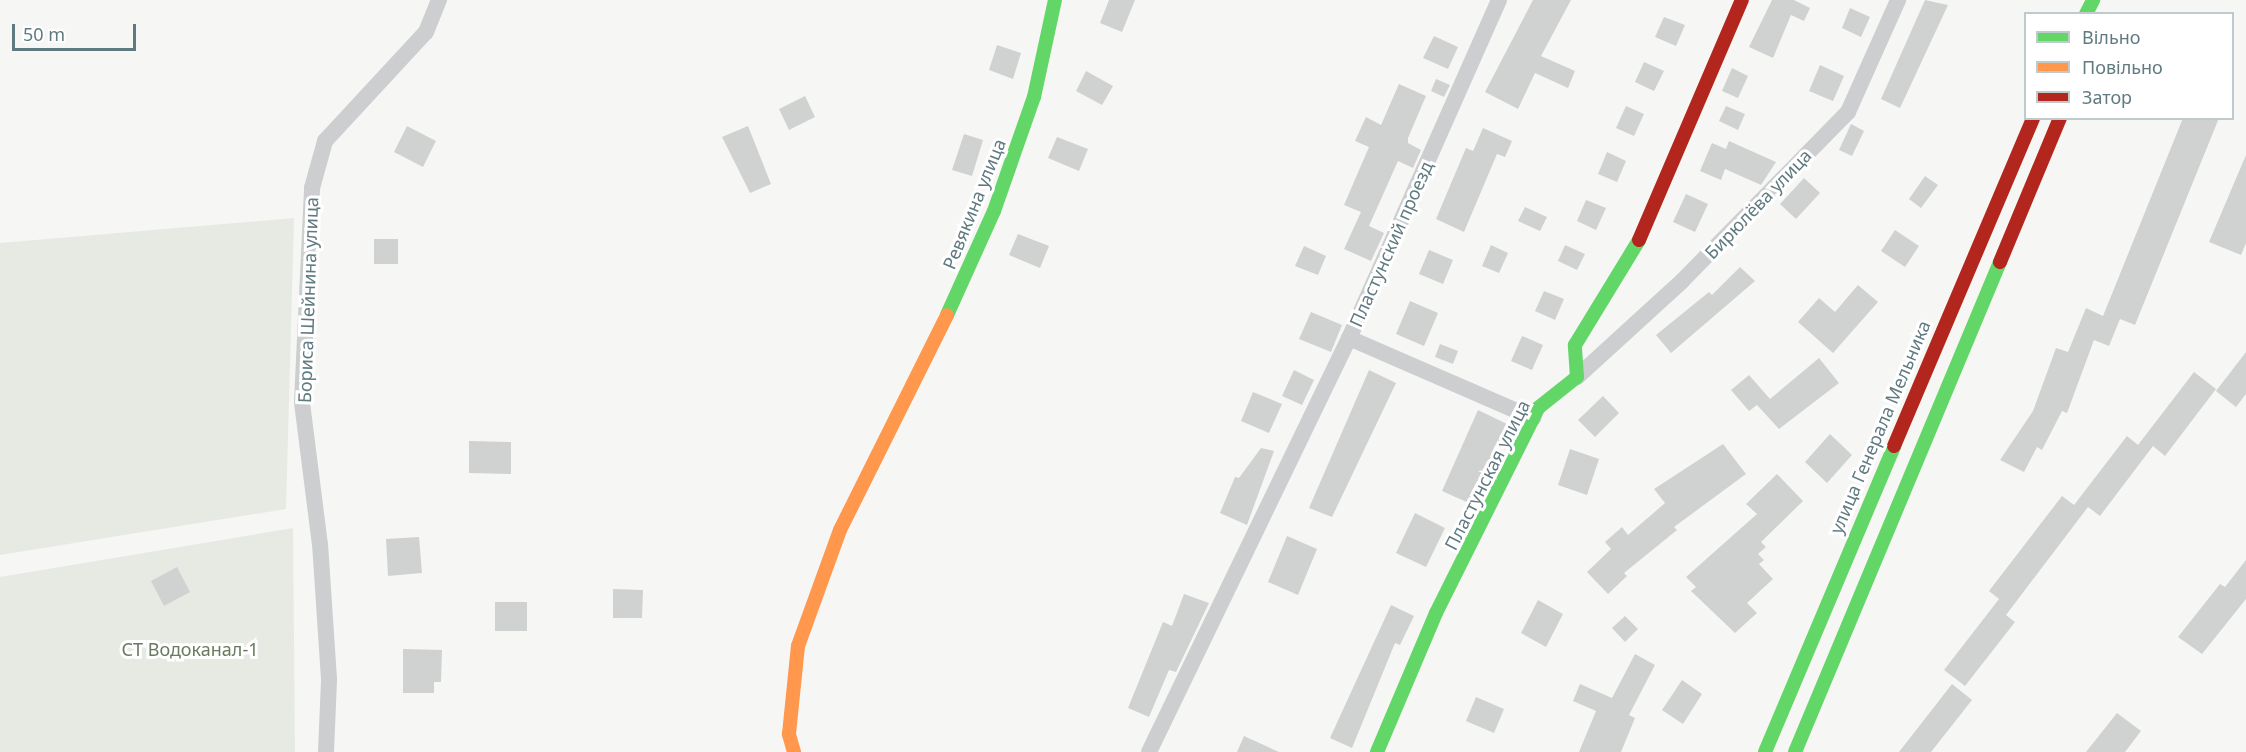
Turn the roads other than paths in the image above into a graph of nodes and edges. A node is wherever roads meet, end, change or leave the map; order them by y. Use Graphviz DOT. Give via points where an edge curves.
graph roads {
  1 [pos="439,0"];
  2 [pos="1055,0"];
  3 [pos="1499,0"];
  4 [pos="1742,0"];
  5 [pos="1898,0"];
  6 [pos="2032,120"];
  7 [pos="2059,120"];
  8 [pos="1349,338"];
  9 [pos="1577,376"];
  10 [pos="1533,418"];
  11 [pos="326,752"];
  12 [pos="794,752"];
  13 [pos="1149,752"];
  14 [pos="1377,752"];
  15 [pos="1765,752"];
  16 [pos="1795,752"];
  1 -- 11 [label="street, Бориса Шейнина улица" via="426,32 325,141 312,188 302,402 320,545 329,679"];
  2 -- 12 [label="main road, Ревякина улица" via="1034,97 994,211 840,530 798,646 789,734"];
  3 -- 8 [label="street, Пластунский проезд"];
  4 -- 9 [label="main road" via="1632,256 1575,345"];
  5 -- 9 [label="street, Бирюлёва улица" via="1848,112 1682,282"];
  6 -- 15 [label="main road, улица Генерала Мельника"];
  7 -- 16 [label="main road"];
  8 -- 10 [label="street, Пластунский проезд"];
  8 -- 13 [label="street"];
  9 -- 10 [label="main road, Пластунская улица" via="1538,408"];
  10 -- 14 [label="main road, Пластунская улица" via="1436,613"];
}
